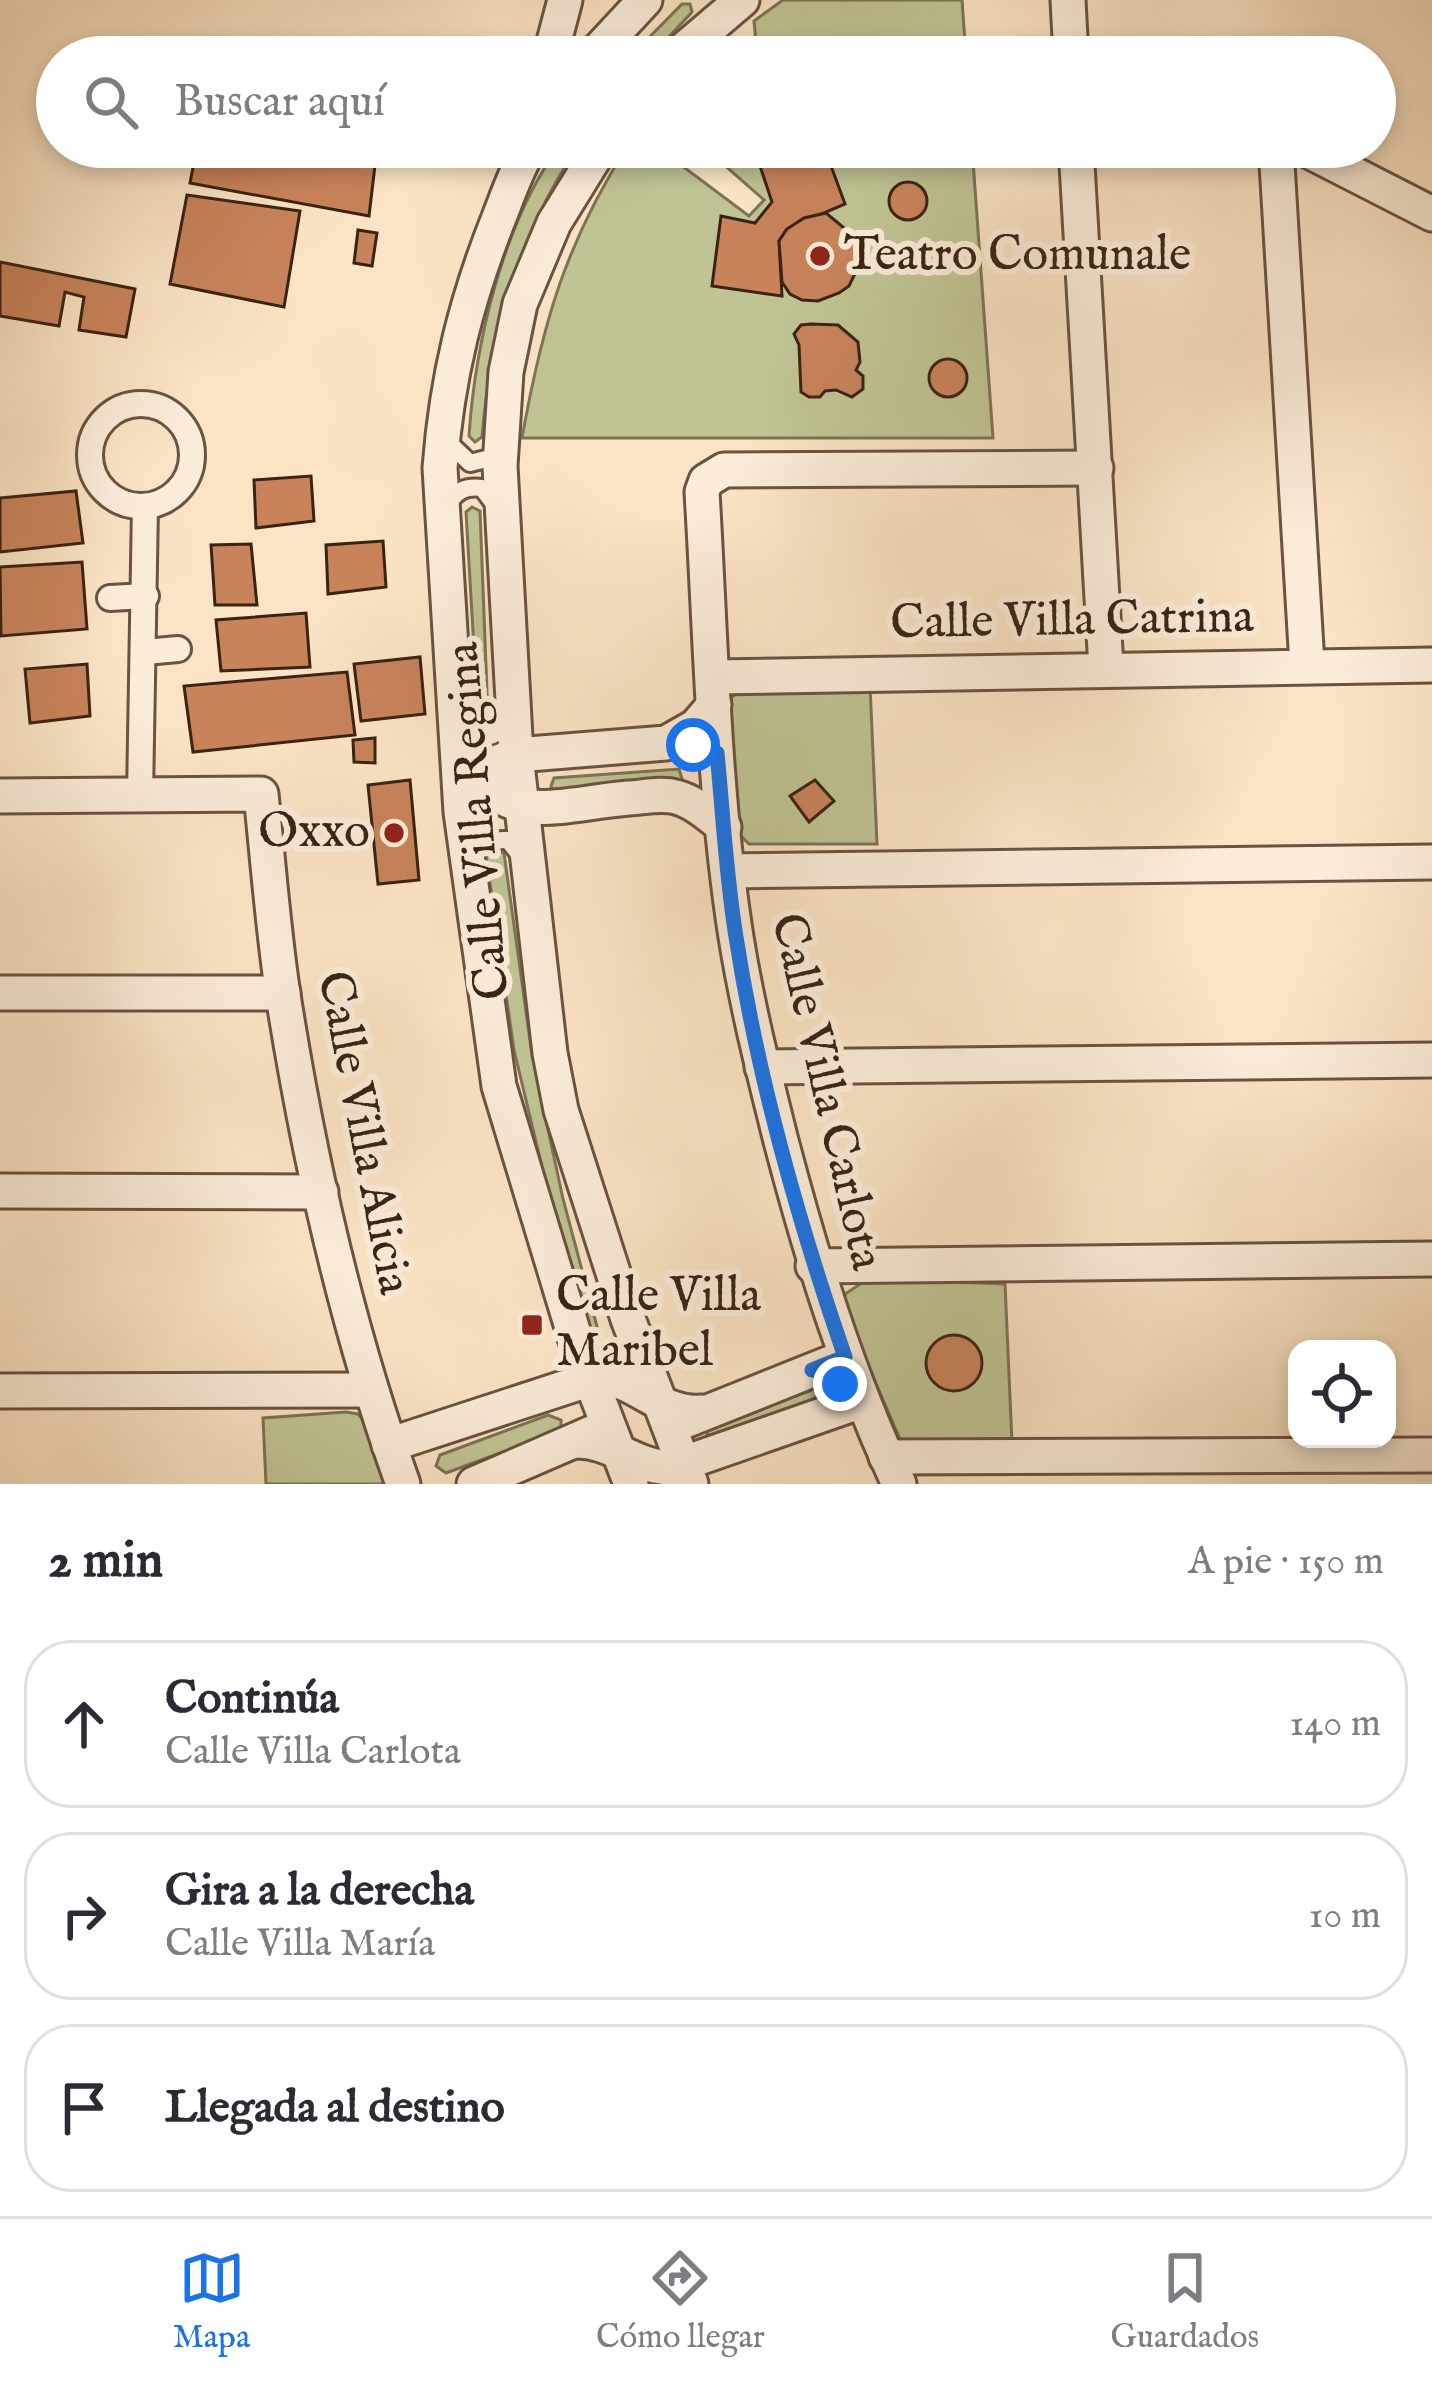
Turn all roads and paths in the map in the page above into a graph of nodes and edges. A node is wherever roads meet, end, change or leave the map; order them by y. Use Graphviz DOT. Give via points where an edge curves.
graph roads {
  1 [pos="565,0"];
  2 [pos="645,0"];
  3 [pos="1068,0"];
  4 [pos="730,3"];
  5 [pos="556,36"];
  6 [pos="612,36"];
  7 [pos="696,36"];
  8 [pos="1070,36"];
  9 [pos="520,168"];
  10 [pos="588,168"];
  11 [pos="1077,168"];
  12 [pos="1277,168"];
  13 [pos="1342,168"];
  14 [pos="1432,214"];
  15 [pos="443,428"];
  16 [pos="502,436"];
  17 [pos="1096,468"];
  18 [pos="145,506"];
  19 [pos="442,512"];
  20 [pos="503,519"];
  21 [pos="146,596"];
  22 [pos="110,598"];
  23 [pos="178,650"];
  24 [pos="145,652"];
  25 [pos="1307,665"];
  26 [pos="1432,665"];
  27 [pos="1106,668"];
  28 [pos="713,691"];
  29 [pos="454,711"];
  30 [pos="531,738"];
  31 [pos="666,743"];
  32 [pos="718,765"];
  33 [pos="478,779"];
  34 [pos="672,795"];
  35 [pos="0,796"];
  36 [pos="140,796"];
  37 [pos="545,805"];
  38 [pos="464,827"];
  39 [pos="724,827"];
  40 [pos="526,858"];
  41 [pos="1432,862"];
  42 [pos="469,866"];
  43 [pos="729,871"];
  44 [pos="0,993"];
  45 [pos="283,993"];
  46 [pos="1432,1060"];
  47 [pos="762,1067"];
  48 [pos="0,1191"];
  49 [pos="321,1192"];
  50 [pos="1432,1259"];
  51 [pos="813,1266"];
  52 [pos="628,1319"];
  53 [pos="576,1340"];
  54 [pos="845,1357"];
  55 [pos="812,1370"];
  56 [pos="563,1388"];
  57 [pos="371,1390"];
  58 [pos="0,1391"];
  59 [pos="862,1401"];
  60 [pos="656,1408"];
  61 [pos="701,1412"];
  62 [pos="829,1413"];
  63 [pos="611,1437"];
  64 [pos="389,1445"];
  65 [pos="565,1445"];
  66 [pos="1432,1455"];
  67 [pos="892,1470"];
  68 [pos="678,1472"];
  69 [pos="403,1484"];
  70 [pos="474,1484"];
  1 -- 5 [label="street"];
  2 -- 6 [label="street"];
  3 -- 8 [label="street"];
  4 -- 7 [label="street"];
  9 -- 15 [label="street, Calle Villa Regina" via="454,350"];
  10 -- 16 [label="street, Calle Villa Regina" via="520,304"];
  11 -- 17 [label="street"];
  12 -- 25 [label="street"];
  13 -- 14 [label="street"];
  15 -- 16 [label="lane" via="470,464 490,458"];
  15 -- 19 [label="street, Calle Villa Regina"];
  16 -- 20 [label="street, Calle Villa Regina"];
  17 -- 27 [label="street"];
  17 -- 28 [label="street, Calle Villa Carlota" via="724,470 702,493"];
  18 -- 18 [label="street" via="184,484 193,452 181,421 155,393 105,417 89,448 108,495"];
  18 -- 21 [label="street"];
  19 -- 20 [label="lane" via="461,489 482,488"];
  19 -- 29 [label="street, Calle Villa Regina"];
  20 -- 30 [label="street, Calle Villa Regina"];
  21 -- 22 [label="street"];
  21 -- 24 [label="street"];
  23 -- 24 [label="street"];
  24 -- 36 [label="street"];
  25 -- 26 [label="street, Calle Villa Catrina"];
  25 -- 27 [label="street, Calle Villa Catrina"];
  27 -- 28 [label="street, Calle Villa Catrina"];
  28 -- 31 [label="street" via="696,726"];
  28 -- 32 [label="street, Calle Villa Carlota"];
  29 -- 30 [label="lane" via="473,737 501,730"];
  29 -- 33 [label="street"];
  29 -- 38 [label="street, Calle Villa Regina"];
  30 -- 31 [label="street"];
  30 -- 33 [label="street"];
  30 -- 37 [label="street, Calle Villa Regina"];
  30 -- 37 [label="street" via="545,765"];
  31 -- 32 [label="street" via="693,745"];
  32 -- 34 [label="street" via="692,792"];
  32 -- 39 [label="street, Calle Villa Carlota"];
  33 -- 37 [label="street" via="499,799"];
  33 -- 38 [label="street"];
  34 -- 37 [label="street"];
  34 -- 39 [label="street"];
  35 -- 36 [label="street"];
  36 -- 45 [label="street, Calle Villa Alicia" via="261,794"];
  37 -- 40 [label="street, Calle Villa Regina"];
  38 -- 42 [label="street, Calle Villa Regina"];
  39 -- 43 [label="street, Calle Villa Carlota"];
  40 -- 42 [label="lane" via="508,840 487,841"];
  40 -- 52 [label="street, Calle Villa Regina" via="561,1111"];
  41 -- 43 [label="street"];
  42 -- 53 [label="street, Calle Villa Regina" via="500,1086"];
  43 -- 47 [label="street, Calle Villa Carlota"];
  44 -- 45 [label="street"];
  45 -- 49 [label="street, Calle Villa Alicia"];
  46 -- 47 [label="street"];
  47 -- 51 [label="street, Calle Villa Carlota"];
  48 -- 49 [label="street"];
  49 -- 57 [label="street, Calle Villa Alicia"];
  50 -- 51 [label="street"];
  51 -- 54 [label="street, Calle Villa Carlota"];
  52 -- 53 [label="street" via="609,1349"];
  52 -- 60 [label="street, Calle Villa Regina"];
  53 -- 56 [label="street, Calle Villa Regina"];
  54 -- 55 [label="street"];
  54 -- 59 [label="street, Calle Villa Carlota"];
  55 -- 61 [label="street"];
  55 -- 62 [label="street" via="840,1384 840,1401"];
  56 -- 60 [label="street" via="610,1377"];
  56 -- 63 [label="street, Calle Villa Regina"];
  56 -- 64 [label="street"];
  56 -- 65 [label="street" via="572,1427"];
  57 -- 58 [label="street"];
  57 -- 64 [label="street, Calle Villa Alicia"];
  59 -- 62 [label="street"];
  59 -- 67 [label="street, Calle Villa Carlota"];
  60 -- 61 [label="street"];
  60 -- 63 [label="street" via="629,1405"];
  60 -- 68 [label="street, Calle Villa Regina"];
  61 -- 68 [label="street"];
  62 -- 68 [label="street"];
  63 -- 65 [label="street"];
  63 -- 68 [label="street, Calle Villa Regina"];
  64 -- 69 [label="street, Calle Villa Alicia"];
  65 -- 70 [label="street"];
  66 -- 67 [label="street"];
}
